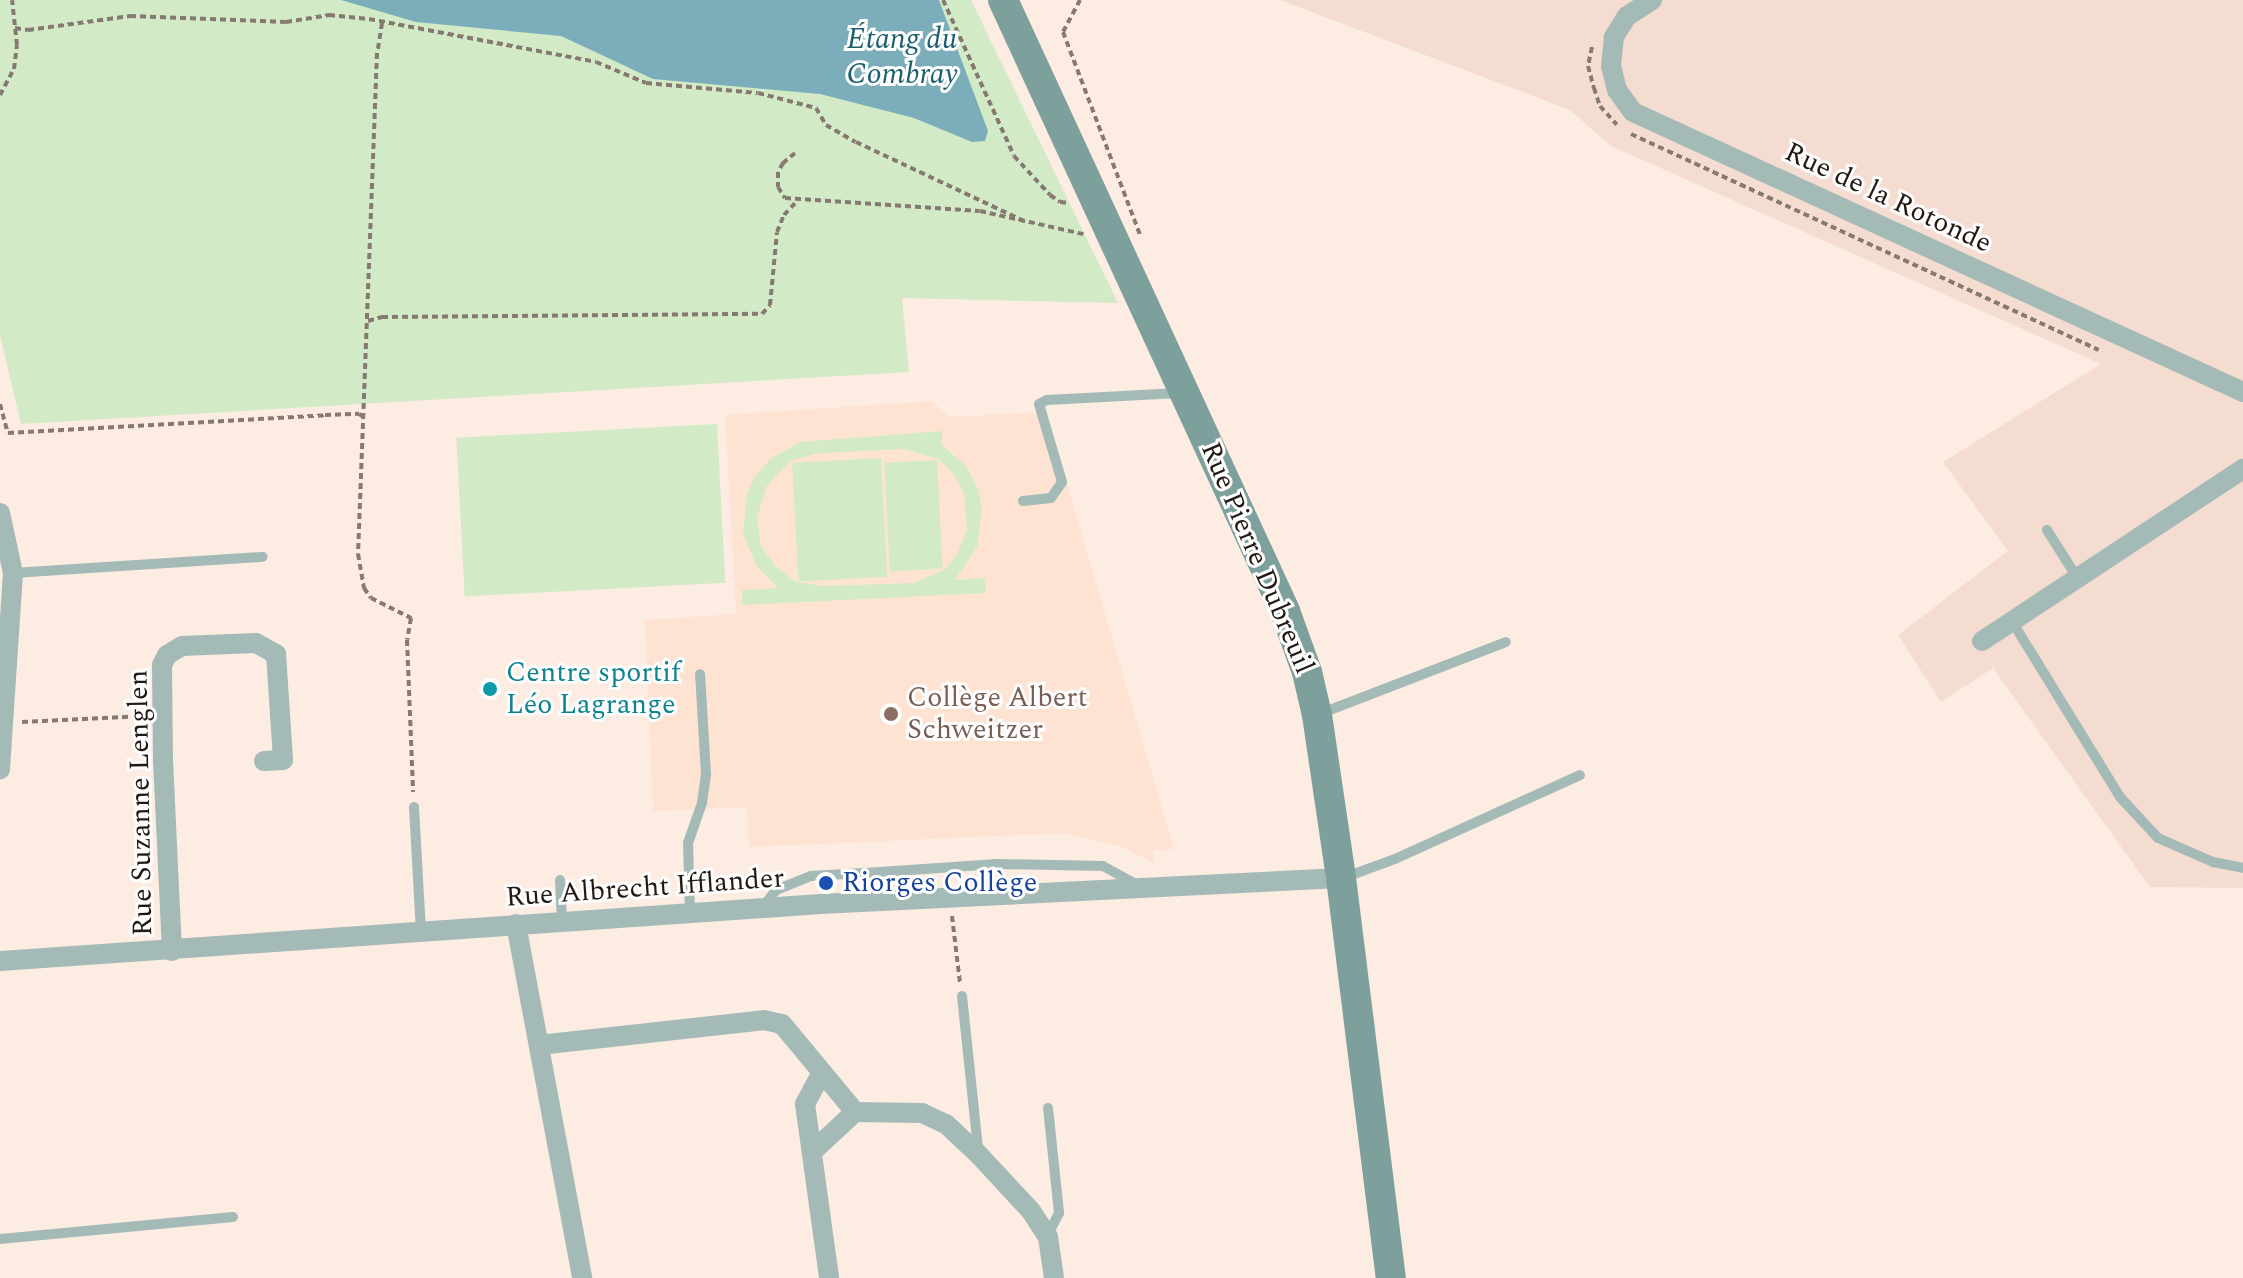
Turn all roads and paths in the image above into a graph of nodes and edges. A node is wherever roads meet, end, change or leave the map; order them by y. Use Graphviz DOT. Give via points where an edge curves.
graph roads {
  1 [pos="12,0"];
  2 [pos="943,0"];
  3 [pos="1080,0"];
  4 [pos="1652,0"];
  5 [pos="1007,6"];
  6 [pos="382,23"];
  7 [pos="15,28"];
  8 [pos="0,95"];
  9 [pos="795,153"];
  10 [pos="797,201"];
  11 [pos="1096,206"];
  12 [pos="1024,221"];
  13 [pos="1127,240"];
  14 [pos="368,321"];
  15 [pos="1185,392"];
  16 [pos="2243,392"];
  17 [pos="0,404"];
  18 [pos="364,417"];
  19 [pos="2243,469"];
  20 [pos="1023,501"];
  21 [pos="0,513"];
  22 [pos="2047,530"];
  23 [pos="262,557"];
  24 [pos="13,573"];
  25 [pos="2078,579"];
  26 [pos="2013,623"];
  27 [pos="1982,641"];
  28 [pos="1506,642"];
  29 [pos="700,674"];
  30 [pos="163,715"];
  31 [pos="1317,715"];
  32 [pos="3,723"];
  33 [pos="264,761"];
  34 [pos="0,770"];
  35 [pos="1580,775"];
  36 [pos="414,807"];
  37 [pos="2243,868"];
  38 [pos="1341,878"];
  39 [pos="560,880"];
  40 [pos="1139,886"];
  41 [pos="950,898"];
  42 [pos="762,909"];
  43 [pos="690,913"];
  44 [pos="562,921"];
  45 [pos="516,924"];
  46 [pos="421,931"];
  47 [pos="172,951"];
  48 [pos="0,961"];
  49 [pos="962,996"];
  50 [pos="539,1045"];
  51 [pos="821,1074"];
  52 [pos="1048,1108"];
  53 [pos="855,1112"];
  54 [pos="812,1152"];
  55 [pos="979,1155"];
  56 [pos="233,1217"];
  57 [pos="1048,1237"];
  58 [pos="0,1239"];
  59 [pos="582,1278"];
  60 [pos="829,1278"];
  61 [pos="1054,1278"];
  62 [pos="1391,1278"];
  1 -- 7 [label="path"];
  2 -- 11 [label="path" via="1014,156 1060,202"];
  3 -- 13 [label="path" via="1063,32"];
  4 -- 16 [label="street, Rue de la Rotonde" via="1627,16 1614,37 1611,66 1617,90 1633,112"];
  5 -- 11 [label="street, Rue Pierre Dubreuil"];
  6 -- 7 [label="path" via="329,15 286,22 130,16"];
  6 -- 12 [label="path" via="596,62 646,83 758,93 816,108 826,125 856,142"];
  6 -- 14 [label="path"];
  7 -- 8 [label="path" via="14,69"];
  9 -- 10 [label="path" via="783,163 778,187 785,198"];
  10 -- 12 [label="path" via="893,203"];
  10 -- 14 [label="path" via="777,232 770,305 762,314"];
  11 -- 13 [label="street, Rue Pierre Dubreuil"];
  12 -- 13 [label="path"];
  13 -- 15 [label="street, Rue Pierre Dubreuil"];
  14 -- 18 [label="path"];
  15 -- 20 [label="lane" via="1039,404 1062,482 1051,498"];
  15 -- 31 [label="street, Rue Pierre Dubreuil" via="1293,630"];
  17 -- 18 [label="path" via="8,433"];
  18 -- 36 [label="path" via="358,554 371,598 411,618 407,640"];
  19 -- 25 [label="street"];
  21 -- 24 [label="street"];
  22 -- 25 [label="lane"];
  23 -- 24 [label="lane"];
  24 -- 32 [label="street"];
  25 -- 26 [label="street"];
  26 -- 27 [label="street"];
  26 -- 37 [label="lane" via="2129,807 2158,838 2213,862"];
  28 -- 31 [label="lane"];
  29 -- 43 [label="lane" via="706,774 688,843"];
  30 -- 32 [label="path"];
  30 -- 33 [label="street, Rue Suzanne Lenglen" via="162,665 167,655 182,646 268,647 280,665 283,760"];
  30 -- 47 [label="street, Rue Suzanne Lenglen"];
  31 -- 38 [label="street, Rue Pierre Dubreuil"];
  32 -- 34 [label="street"];
  35 -- 38 [label="lane"];
  36 -- 46 [label="lane"];
  38 -- 40 [label="street, Rue Albrecht Ifflander"];
  38 -- 62 [label="street, Rue Pierre Dubreuil"];
  39 -- 44 [label="lane"];
  40 -- 41 [label="street, Rue Albrecht Ifflander"];
  40 -- 42 [label="lane" via="1103,866 997,864 811,876 776,890"];
  41 -- 42 [label="street, Rue Albrecht Ifflander"];
  41 -- 49 [label="path"];
  42 -- 43 [label="street, Rue Albrecht Ifflander"];
  43 -- 44 [label="street, Rue Albrecht Ifflander"];
  44 -- 45 [label="street, Rue Albrecht Ifflander"];
  45 -- 46 [label="street, Rue Albrecht Ifflander"];
  45 -- 50 [label="street"];
  46 -- 47 [label="street, Rue Albrecht Ifflander"];
  47 -- 48 [label="street, Rue Albrecht Ifflander"];
  49 -- 55 [label="lane"];
  50 -- 51 [label="street" via="764,1020 790,1031"];
  50 -- 59 [label="street"];
  51 -- 53 [label="street"];
  51 -- 54 [label="street" via="805,1104"];
  52 -- 57 [label="lane" via="1059,1213"];
  53 -- 54 [label="street"];
  53 -- 55 [label="street" via="922,1113 946,1124"];
  54 -- 60 [label="street"];
  55 -- 57 [label="street"];
  56 -- 58 [label="lane"];
  57 -- 61 [label="street"];
}
